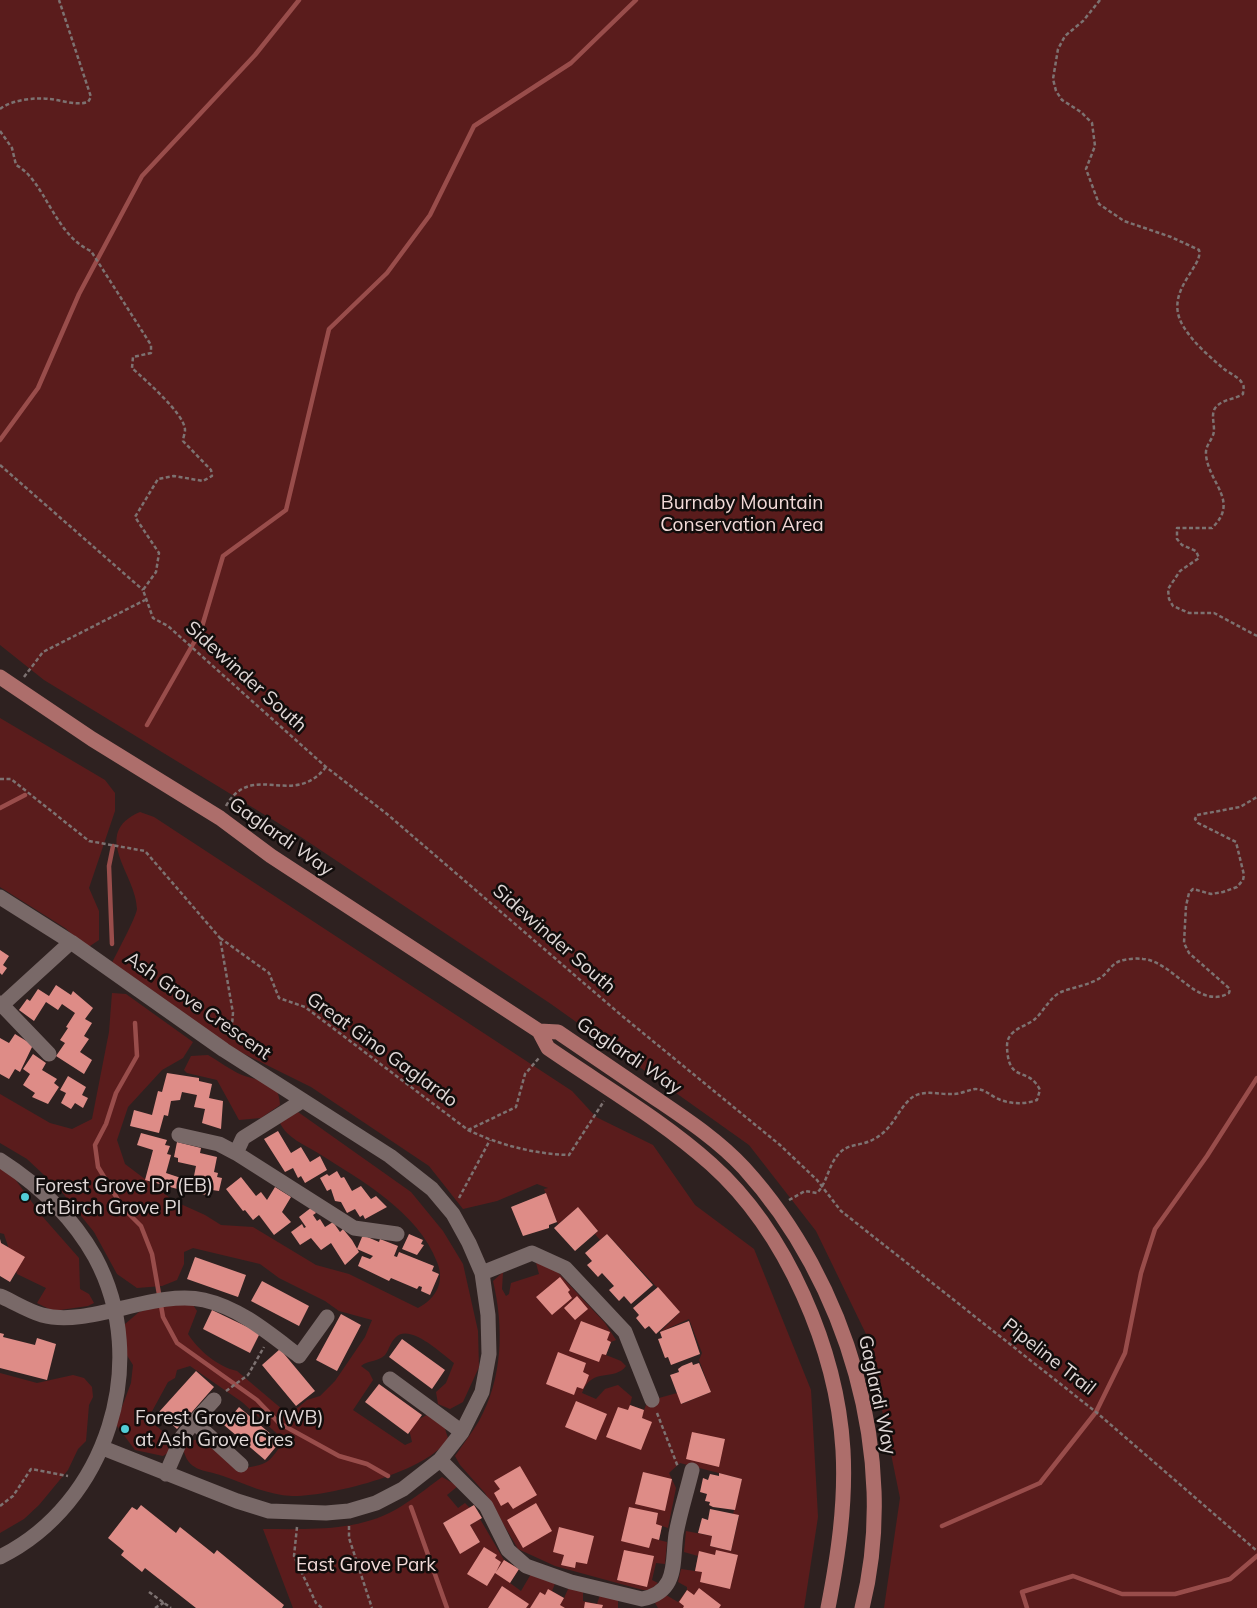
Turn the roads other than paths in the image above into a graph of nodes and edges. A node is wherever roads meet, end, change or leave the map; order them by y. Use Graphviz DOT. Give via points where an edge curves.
graph roads {
  1 [pos="0,677"];
  2 [pos="0,897"];
  3 [pos="71,942"];
  4 [pos="1,1004"];
  5 [pos="539,1031"];
  6 [pos="50,1054"];
  7 [pos="302,1101"];
  8 [pos="179,1136"];
  9 [pos="236,1153"];
  10 [pos="0,1160"];
  11 [pos="397,1234"];
  12 [pos="482,1273"];
  13 [pos="0,1296"];
  14 [pos="114,1310"];
  15 [pos="327,1317"];
  16 [pos="390,1379"];
  17 [pos="214,1400"];
  18 [pos="652,1400"];
  19 [pos="194,1422"];
  20 [pos="462,1432"];
  21 [pos="103,1448"];
  22 [pos="440,1460"];
  23 [pos="241,1465"];
  24 [pos="692,1470"];
  25 [pos="166,1474"];
  26 [pos="0,1558"];
  27 [pos="828,1608"];
  28 [pos="862,1608"];
  1 -- 5 [label="main road, Gaglardi Way" via="220,818 271,856"];
  2 -- 3 [label="street, Ash Grove Crescent"];
  3 -- 4 [label="street"];
  3 -- 7 [label="street, Ash Grove Crescent"];
  4 -- 6 [label="street"];
  5 -- 27 [label="main road, Gaglardi Way" via="548,1048 712,1165 742,1197 781,1251 825,1359 837,1405 842,1450 842,1528"];
  5 -- 28 [label="main road, Gaglardi Way" via="558,1032 704,1132 743,1168 777,1210 817,1272 840,1323 867,1426 874,1484 873,1541"];
  7 -- 9 [label="street" via="243,1138"];
  7 -- 12 [label="street, Ash Grove Crescent" via="390,1156 432,1189 469,1243"];
  8 -- 9 [label="street" via="219,1144"];
  9 -- 11 [label="street" via="354,1228"];
  10 -- 14 [label="street" via="45,1193 75,1226 95,1258"];
  12 -- 18 [label="street" via="532,1253 565,1268 625,1332"];
  12 -- 20 [label="street, Ash Grove Crescent" via="489,1354 482,1392"];
  13 -- 14 [label="street" via="42,1315 65,1317"];
  14 -- 15 [label="street" via="179,1298 205,1300 248,1318 299,1356"];
  14 -- 21 [label="street" via="119,1370 117,1396"];
  16 -- 20 [label="street"];
  17 -- 19 [label="street"];
  19 -- 23 [label="street"];
  19 -- 25 [label="street" via="182,1437"];
  20 -- 22 [label="street, Ash Grove Crescent"];
  21 -- 25 [label="street, Ash Grove Crescent"];
  21 -- 26 [label="street" via="80,1486 57,1514"];
  22 -- 24 [label="street" via="486,1506 508,1550 526,1566 571,1582 642,1599 662,1589 672,1574 676,1535"];
  22 -- 25 [label="street, Ash Grove Crescent" via="403,1489 376,1503 349,1511 269,1511"];
}
